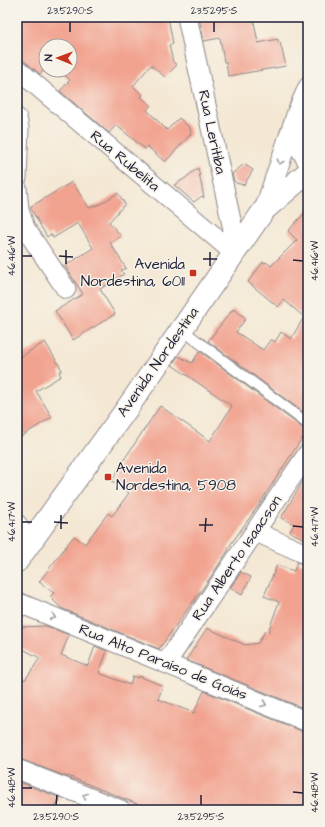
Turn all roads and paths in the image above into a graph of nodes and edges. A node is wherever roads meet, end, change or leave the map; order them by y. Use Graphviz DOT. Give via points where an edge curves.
graph roads {
  1 [pos="187,17"];
  2 [pos="17,69"];
  3 [pos="308,87"];
  4 [pos="302,106"];
  5 [pos="17,118"];
  6 [pos="308,162"];
  7 [pos="308,172"];
  8 [pos="17,178"];
  9 [pos="17,188"];
  10 [pos="264,210"];
  11 [pos="235,250"];
  12 [pos="66,289"];
  13 [pos="181,329"];
  14 [pos="308,424"];
  15 [pos="308,453"];
  16 [pos="17,524"];
  17 [pos="256,532"];
  18 [pos="23,553"];
  19 [pos="308,555"];
  20 [pos="17,602"];
  21 [pos="166,663"];
  22 [pos="308,722"];
  23 [pos="17,769"];
  24 [pos="121,810"];
  1 -- 11 [label="street, Rua Leritiba"];
  2 -- 11 [label="street, Rua Rubelita"];
  3 -- 4 [label="street"];
  4 -- 6 [label="street" via="296,133 298,144"];
  4 -- 10 [label="street, one-way"];
  5 -- 8 [label="street"];
  7 -- 10 [label="main road, Avenida Nordestina"];
  9 -- 12 [label="street" via="19,210 25,228"];
  10 -- 11 [label="main road, Avenida Nordestina"];
  11 -- 13 [label="main road, Avenida Nordestina"];
  13 -- 14 [label="lane"];
  13 -- 18 [label="main road, Avenida Nordestina"];
  15 -- 17 [label="street, Rua Alberto Isaacson"];
  16 -- 18 [label="street"];
  17 -- 19 [label="street"];
  17 -- 21 [label="street, Rua Alberto Isaacson"];
  20 -- 21 [label="street, Rua Alto Paraíso de Goiás, one-way"];
  21 -- 22 [label="street, Rua Alto Paraíso de Goiás, one-way"];
  24 -- 23 [label="street, one-way"];
}
